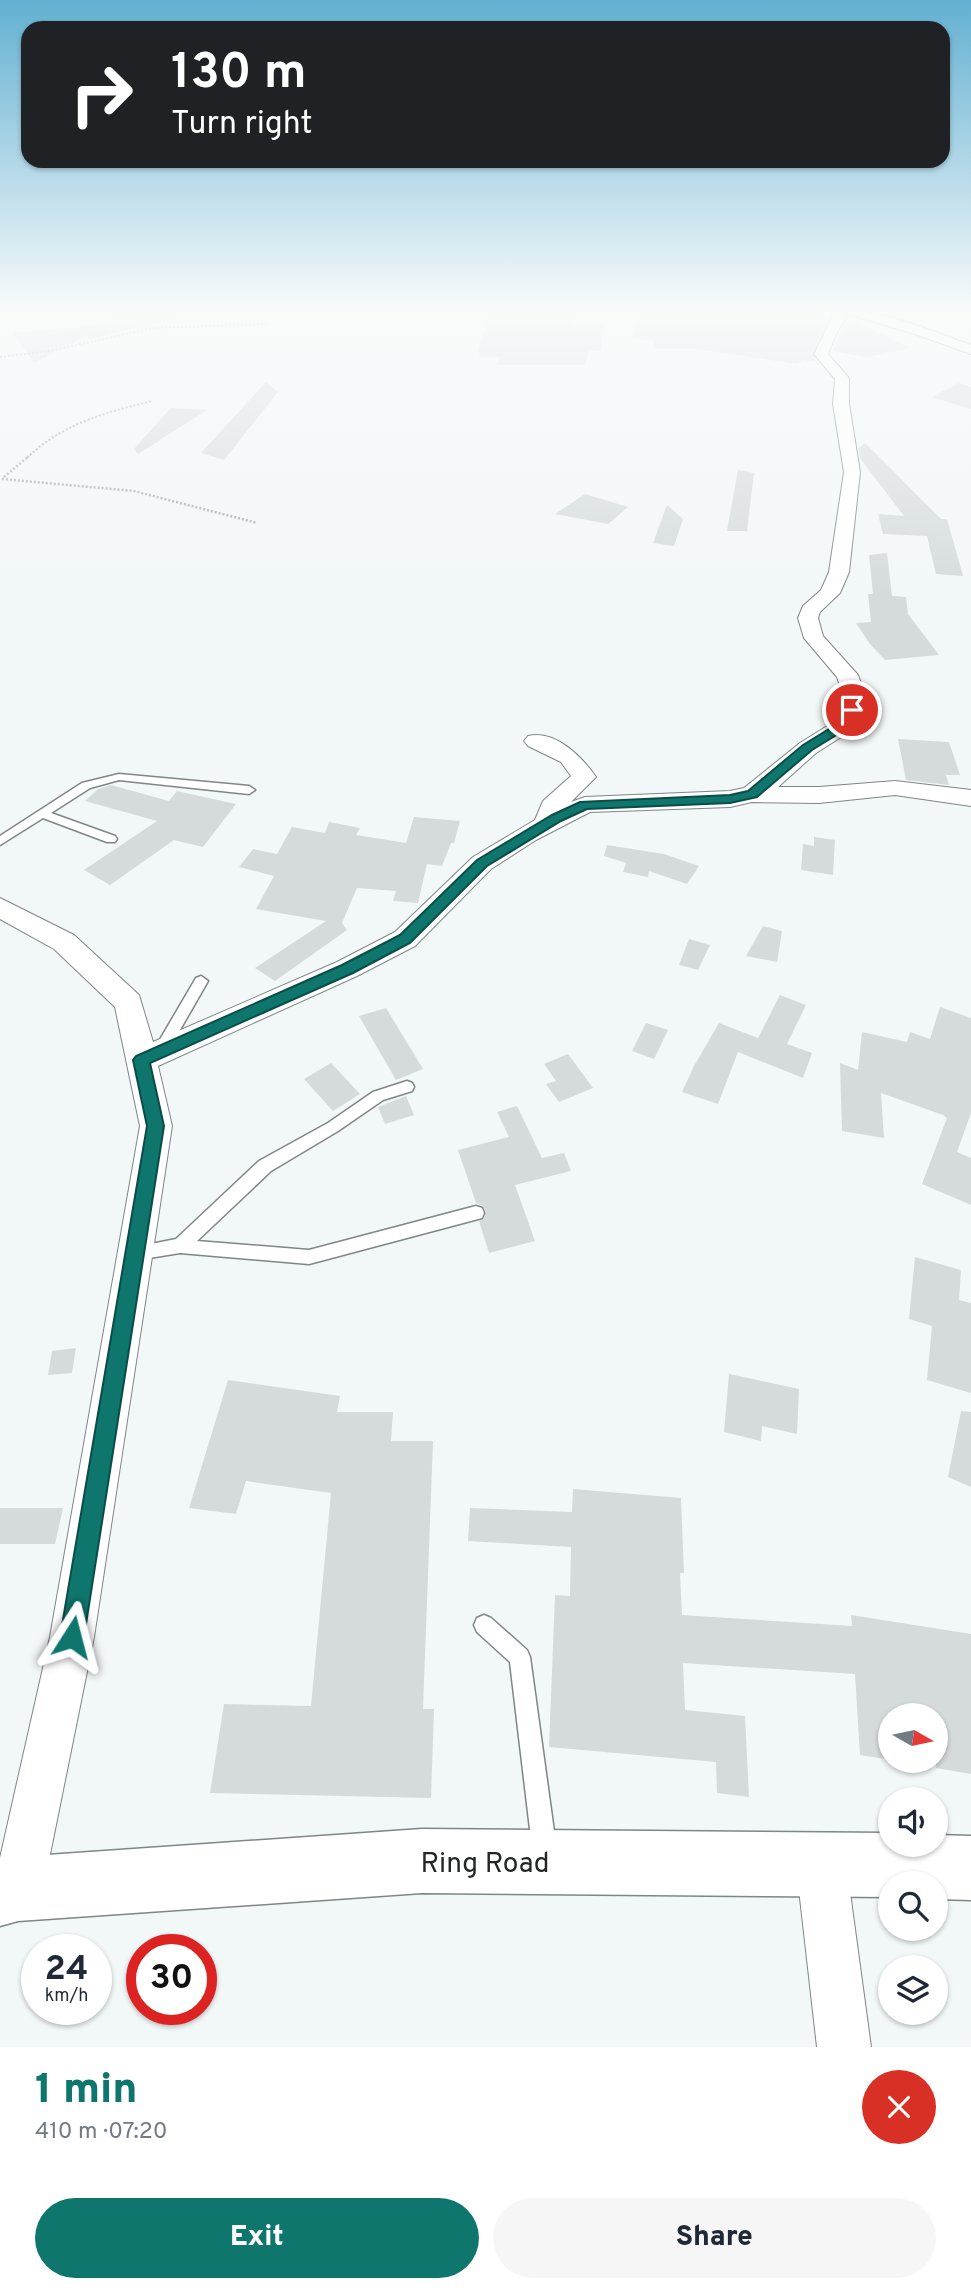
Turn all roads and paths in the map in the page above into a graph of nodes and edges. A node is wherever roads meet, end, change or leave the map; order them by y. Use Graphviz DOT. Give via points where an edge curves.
graph roads {
  1 [pos="137,405"];
  2 [pos="841,405"];
  3 [pos="1,479"];
  4 [pos="257,523"];
  5 [pos="536,741"];
  6 [pos="249,790"];
  7 [pos="752,794"];
  8 [pos="971,798"];
  9 [pos="40,813"];
  10 [pos="546,826"];
  11 [pos="111,839"];
  12 [pos="0,841"];
  13 [pos="0,907"];
  14 [pos="201,981"];
  15 [pos="150,1057"];
  16 [pos="407,1087"];
  17 [pos="476,1213"];
  18 [pos="180,1246"];
  19 [pos="135,1253"];
  20 [pos="484,1625"];
  21 [pos="546,1862"];
  22 [pos="821,1863"];
  23 [pos="971,1868"];
  24 [pos="9,1892"];
  25 [pos="844,2047"];
  1 -- 3 [label="path" via="74,425 43,443"];
  2 -- 7 [label="street" via="852,459 839,572 830,593 810,610 808,618 814,638 846,675 852,710 841,727"];
  3 -- 4 [label="path" via="134,491"];
  5 -- 10 [label="street" via="569,758 584,776 552,806"];
  6 -- 9 [label="lane" via="119,777 86,785"];
  7 -- 8 [label="street" via="819,795 895,788"];
  7 -- 10 [label="street" via="730,799 585,805"];
  9 -- 11 [label="lane"];
  9 -- 12 [label="lane"];
  10 -- 15 [label="street" via="482,863 405,939"];
  13 -- 15 [label="street" via="64,942 129,1003"];
  14 -- 15 [label="lane"];
  15 -- 19 [label="street" via="156,1126"];
  16 -- 18 [label="lane" via="378,1096 265,1166"];
  17 -- 18 [label="lane" via="309,1257"];
  18 -- 19 [label="lane"];
  19 -- 24 [label="street" via="72,1637"];
  20 -- 21 [label="lane" via="520,1657"];
  21 -- 22 [label="main road, Ring Road"];
  21 -- 24 [label="main road, Ring Road" via="422,1861"];
  22 -- 23 [label="main road, Ring Road"];
  22 -- 25 [label="street"];
}
